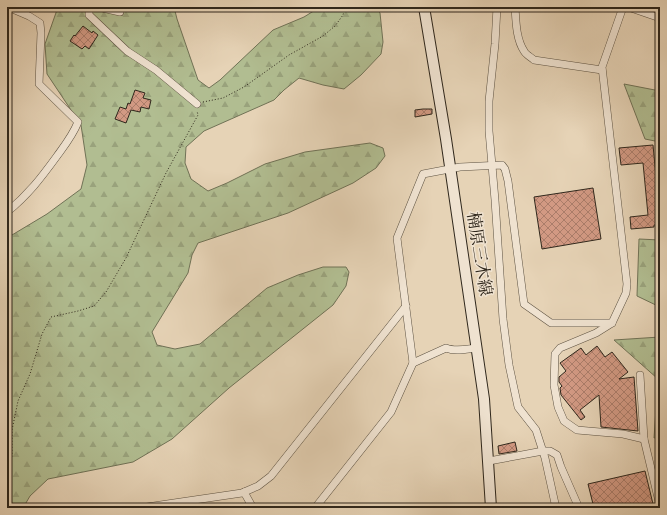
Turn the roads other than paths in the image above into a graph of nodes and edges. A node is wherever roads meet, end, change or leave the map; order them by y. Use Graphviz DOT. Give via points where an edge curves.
graph roads {
  1 [pos="8,7"];
  2 [pos="90,7"];
  3 [pos="98,7"];
  4 [pos="120,7"];
  5 [pos="424,7"];
  6 [pos="498,7"];
  7 [pos="515,7"];
  8 [pos="623,7"];
  9 [pos="628,7"];
  10 [pos="660,18"];
  11 [pos="602,70"];
  12 [pos="197,104"];
  13 [pos="493,164"];
  14 [pos="450,169"];
  15 [pos="7,212"];
  16 [pos="406,306"];
  17 [pos="612,323"];
  18 [pos="477,348"];
  19 [pos="413,363"];
  20 [pos="640,375"];
  21 [pos="644,439"];
  22 [pos="543,450"];
  23 [pos="489,460"];
  24 [pos="244,492"];
  25 [pos="660,506"];
  26 [pos="140,508"];
  27 [pos="254,508"];
  28 [pos="315,508"];
  29 [pos="491,508"];
  30 [pos="556,508"];
  31 [pos="579,508"];
  1 -- 15 [label="street" via="40,23 39,84 78,122 74,133 35,186"];
  2 -- 12 [label="street" via="89,15 127,52 156,70"];
  3 -- 4 [label="street" via="120,12"];
  5 -- 14 [label="main road, 楠原三木線"];
  6 -- 13 [label="street" via="489,131"];
  7 -- 11 [label="street" via="520,44 525,53 534,60"];
  8 -- 11 [label="street"];
  9 -- 10 [label="street"];
  11 -- 17 [label="street" via="627,284 626,293"];
  13 -- 14 [label="street"];
  13 -- 17 [label="street" via="502,165 508,181 524,304 551,323"];
  13 -- 22 [label="street" via="503,319 509,365 518,407 536,430"];
  14 -- 16 [label="street" via="423,174 397,238"];
  14 -- 18 [label="main road, 楠原三木線"];
  16 -- 19 [label="street"];
  16 -- 24 [label="street" via="271,476 253,489"];
  17 -- 21 [label="street" via="596,333 560,348 555,354 554,385 558,408 564,421 577,430 624,434"];
  18 -- 19 [label="street" via="446,348"];
  18 -- 23 [label="main road, 楠原三木線"];
  19 -- 28 [label="street" via="391,412"];
  20 -- 21 [label="street"];
  21 -- 25 [label="street"];
  22 -- 23 [label="street"];
  22 -- 30 [label="street"];
  22 -- 31 [label="street" via="557,455"];
  23 -- 29 [label="main road, 楠原三木線"];
  24 -- 26 [label="street"];
  24 -- 27 [label="street"];
}
